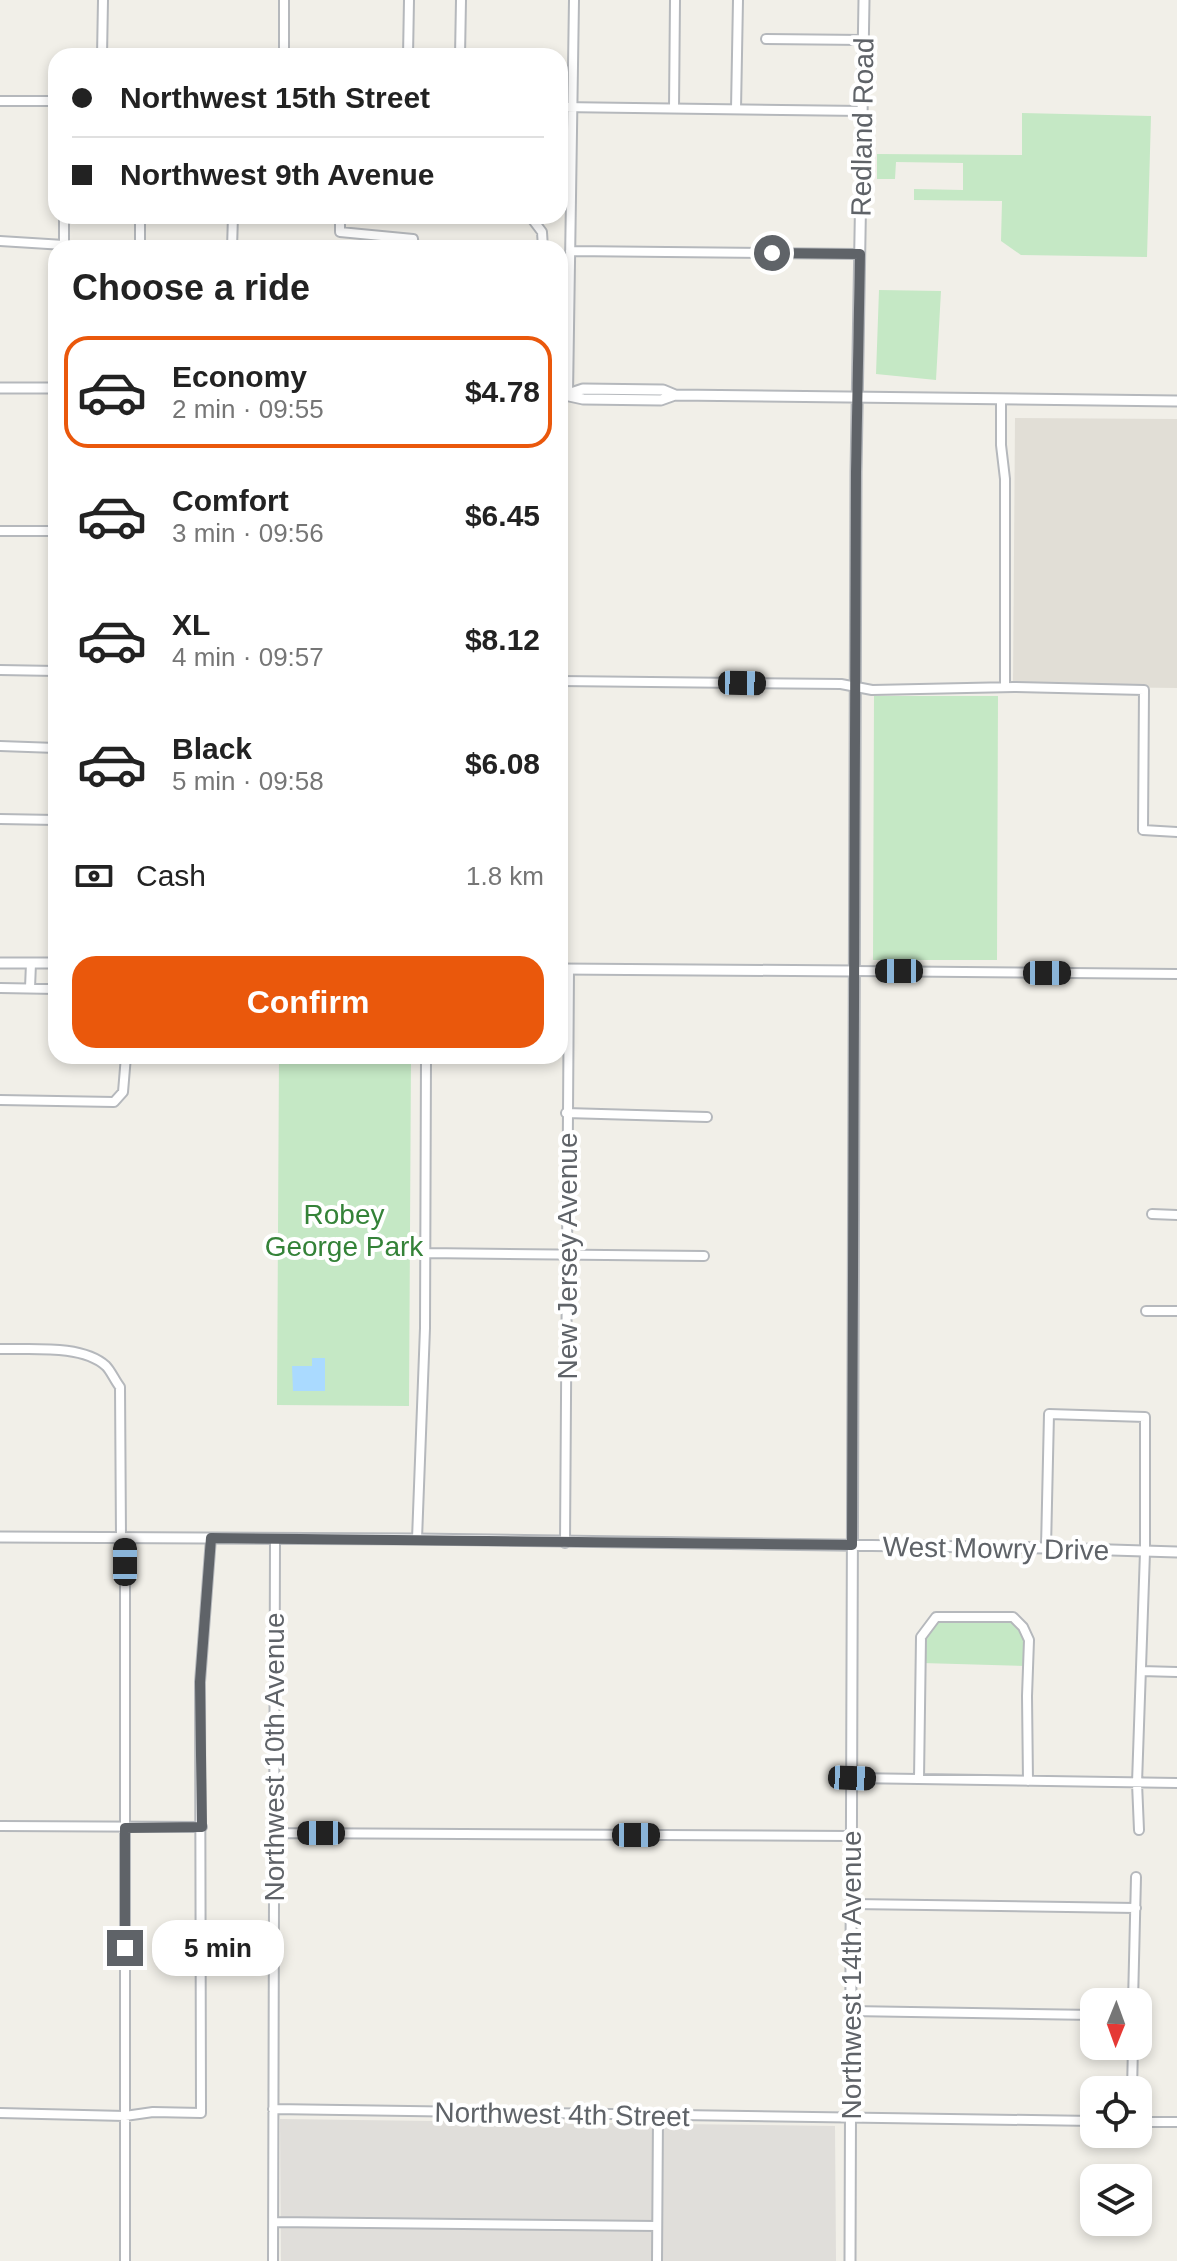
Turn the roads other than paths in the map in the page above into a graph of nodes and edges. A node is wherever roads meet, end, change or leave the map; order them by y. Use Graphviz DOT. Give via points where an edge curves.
graph roads {
  1 [pos="103,0"];
  2 [pos="284,0"];
  3 [pos="409,0"];
  4 [pos="461,0"];
  5 [pos="574,0"];
  6 [pos="675,0"];
  7 [pos="738,0"];
  8 [pos="864,0"];
  9 [pos="766,39"];
  10 [pos="863,40"];
  11 [pos="102,48"];
  12 [pos="284,48"];
  13 [pos="408,48"];
  14 [pos="460,48"];
  15 [pos="0,101"];
  16 [pos="48,101"];
  17 [pos="568,107"];
  18 [pos="572,107"];
  19 [pos="674,108"];
  20 [pos="736,109"];
  21 [pos="862,111"];
  22 [pos="340,224"];
  23 [pos="413,240"];
  24 [pos="0,241"];
  25 [pos="48,245"];
  26 [pos="570,251"];
  27 [pos="860,254"];
  28 [pos="568,299"];
  29 [pos="0,388"];
  30 [pos="48,388"];
  31 [pos="568,395"];
  32 [pos="857,397"];
  33 [pos="1001,399"];
  34 [pos="1177,401"];
  35 [pos="0,531"];
  36 [pos="48,531"];
  37 [pos="0,670"];
  38 [pos="48,671"];
  39 [pos="568,681"];
  40 [pos="856,687"];
  41 [pos="1005,687"];
  42 [pos="0,746"];
  43 [pos="48,748"];
  44 [pos="0,819"];
  45 [pos="48,820"];
  46 [pos="1177,832"];
  47 [pos="0,963"];
  48 [pos="31,963"];
  49 [pos="48,963"];
  50 [pos="568,969"];
  51 [pos="855,971"];
  52 [pos="1177,974"];
  53 [pos="0,988"];
  54 [pos="30,988"];
  55 [pos="48,989"];
  56 [pos="125,1064"];
  57 [pos="426,1064"];
  58 [pos="565,1064"];
  59 [pos="0,1100"];
  60 [pos="566,1113"];
  61 [pos="707,1117"];
  62 [pos="1152,1214"];
  63 [pos="1177,1215"];
  64 [pos="425,1253"];
  65 [pos="566,1256"];
  66 [pos="704,1256"];
  67 [pos="1146,1311"];
  68 [pos="1177,1311"];
  69 [pos="0,1349"];
  70 [pos="0,1537"];
  71 [pos="123,1538"];
  72 [pos="211,1538"];
  73 [pos="417,1539"];
  74 [pos="275,1540"];
  75 [pos="565,1543"];
  76 [pos="852,1545"];
  77 [pos="1046,1548"];
  78 [pos="1145,1552"];
  79 [pos="1177,1552"];
  80 [pos="1141,1671"];
  81 [pos="1177,1672"];
  82 [pos="852,1778"];
  83 [pos="919,1779"];
  84 [pos="1028,1781"];
  85 [pos="1137,1783"];
  86 [pos="1177,1783"];
  87 [pos="0,1826"];
  88 [pos="202,1827"];
  89 [pos="125,1828"];
  90 [pos="1139,1830"];
  91 [pos="274,1833"];
  92 [pos="852,1836"];
  93 [pos="1136,1877"];
  94 [pos="852,1904"];
  95 [pos="1136,1908"];
  96 [pos="1133,1988"];
  97 [pos="850,2011"];
  98 [pos="1080,2015"];
  99 [pos="273,2109"];
  100 [pos="0,2113"];
  101 [pos="125,2116"];
  102 [pos="658,2116"];
  103 [pos="851,2119"];
  104 [pos="1080,2121"];
  105 [pos="1152,2122"];
  106 [pos="1177,2122"];
  107 [pos="274,2222"];
  108 [pos="657,2226"];
  109 [pos="125,2261"];
  110 [pos="273,2261"];
  111 [pos="657,2261"];
  112 [pos="850,2261"];
  1 -- 11 [label="street"];
  2 -- 12 [label="street"];
  3 -- 13 [label="street"];
  4 -- 14 [label="street"];
  5 -- 18 [label="street"];
  6 -- 19 [label="street"];
  7 -- 20 [label="street"];
  8 -- 10 [label="street, Redland Road"];
  9 -- 10 [label="street"];
  10 -- 21 [label="street, Redland Road"];
  15 -- 16 [label="street"];
  17 -- 18 [label="street"];
  18 -- 19 [label="street"];
  18 -- 26 [label="street"];
  19 -- 20 [label="street"];
  20 -- 21 [label="street"];
  21 -- 27 [label="street, Redland Road"];
  22 -- 23 [label="street" via="340,232"];
  24 -- 25 [label="street"];
  26 -- 27 [label="street"];
  26 -- 28 [label="street"];
  27 -- 32 [label="street, Redland Road"];
  29 -- 30 [label="street"];
  31 -- 32 [label="street" via="661,400 675,395"];
  32 -- 33 [label="street"];
  32 -- 40 [label="street, Redland Road"];
  33 -- 34 [label="street"];
  33 -- 41 [label="street"];
  35 -- 36 [label="street"];
  37 -- 38 [label="street"];
  39 -- 40 [label="street"];
  40 -- 41 [label="street"];
  40 -- 51 [label="street, Redland Road"];
  41 -- 46 [label="street" via="1144,690 1143,830"];
  42 -- 43 [label="street"];
  44 -- 45 [label="street"];
  47 -- 48 [label="street"];
  48 -- 49 [label="street"];
  48 -- 54 [label="street"];
  50 -- 51 [label="street"];
  51 -- 52 [label="street"];
  51 -- 76 [label="street, Northwest 14th Avenue"];
  53 -- 54 [label="street"];
  54 -- 55 [label="street"];
  56 -- 59 [label="street" via="123,1092 114,1102"];
  57 -- 64 [label="street"];
  58 -- 60 [label="street, New Jersey Avenue"];
  60 -- 61 [label="street"];
  60 -- 65 [label="street, New Jersey Avenue"];
  62 -- 63 [label="street"];
  64 -- 65 [label="street"];
  64 -- 73 [label="street"];
  65 -- 66 [label="street"];
  65 -- 75 [label="street, New Jersey Avenue"];
  67 -- 68 [label="street"];
  69 -- 71 [label="street" via="88,1355 106,1366 120,1387"];
  70 -- 71 [label="street, West Mowry Drive"];
  71 -- 72 [label="street, West Mowry Drive"];
  71 -- 89 [label="street"];
  72 -- 74 [label="street, West Mowry Drive"];
  72 -- 88 [label="street" via="200,1682"];
  73 -- 74 [label="street, West Mowry Drive"];
  73 -- 75 [label="street, West Mowry Drive"];
  74 -- 91 [label="street, Northwest 10th Avenue"];
  75 -- 76 [label="street, West Mowry Drive"];
  76 -- 77 [label="street, West Mowry Drive"];
  76 -- 82 [label="street, Northwest 14th Avenue"];
  77 -- 78 [label="street, West Mowry Drive"];
  77 -- 78 [label="street" via="1049,1414 1145,1417"];
  78 -- 79 [label="street, West Mowry Drive"];
  78 -- 80 [label="street"];
  80 -- 81 [label="street"];
  80 -- 85 [label="street"];
  82 -- 83 [label="street"];
  82 -- 92 [label="street, Northwest 14th Avenue"];
  83 -- 84 [label="street"];
  83 -- 84 [label="street" via="921,1637 936,1617 1013,1617 1029,1640"];
  84 -- 85 [label="street"];
  85 -- 86 [label="street"];
  85 -- 90 [label="street"];
  87 -- 89 [label="street"];
  88 -- 89 [label="street"];
  88 -- 101 [label="street" via="201,2113"];
  89 -- 101 [label="street"];
  91 -- 92 [label="street"];
  91 -- 99 [label="street, Northwest 10th Avenue"];
  92 -- 94 [label="street, Northwest 14th Avenue"];
  93 -- 95 [label="street"];
  94 -- 95 [label="street"];
  94 -- 97 [label="street, Northwest 14th Avenue"];
  95 -- 96 [label="street"];
  97 -- 98 [label="street"];
  97 -- 103 [label="street, Northwest 14th Avenue"];
  99 -- 102 [label="street, Northwest 4th Street"];
  99 -- 107 [label="street, Northwest 10th Avenue"];
  100 -- 101 [label="street"];
  101 -- 109 [label="street"];
  102 -- 103 [label="street, Northwest 4th Street"];
  102 -- 108 [label="street"];
  103 -- 104 [label="street, Northwest 4th Street"];
  103 -- 112 [label="street, Northwest 14th Avenue"];
  105 -- 106 [label="street"];
  107 -- 108 [label="street"];
  107 -- 110 [label="street, Northwest 10th Avenue"];
  108 -- 111 [label="street"];
}
